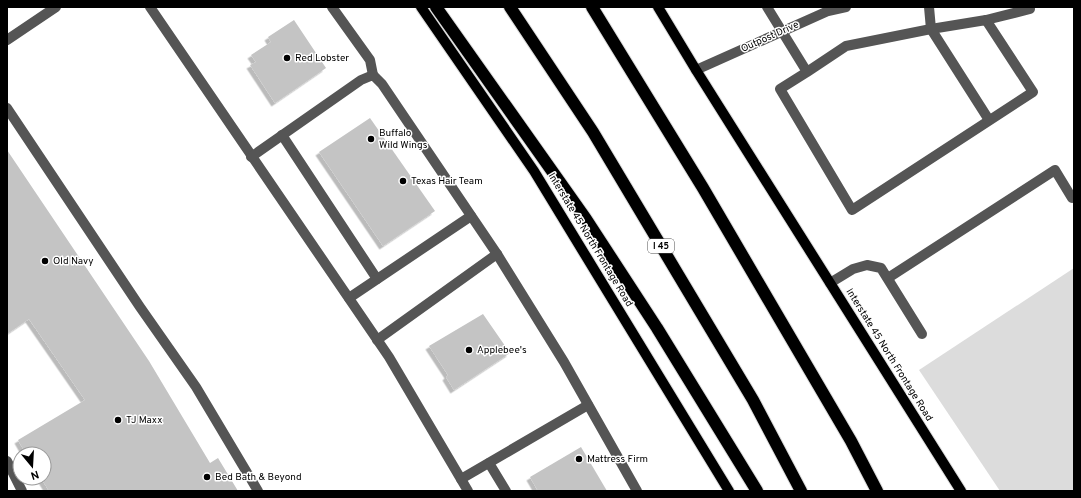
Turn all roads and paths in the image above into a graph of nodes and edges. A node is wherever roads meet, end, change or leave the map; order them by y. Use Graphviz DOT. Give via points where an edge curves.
graph roads {
  1 [pos="56,7"];
  2 [pos="150,7"];
  3 [pos="332,7"];
  4 [pos="422,7"];
  5 [pos="436,7"];
  6 [pos="510,7"];
  7 [pos="592,7"];
  8 [pos="658,7"];
  9 [pos="767,7"];
  10 [pos="846,7"];
  11 [pos="929,7"];
  12 [pos="1030,9"];
  13 [pos="986,20"];
  14 [pos="932,29"];
  15 [pos="782,31"];
  16 [pos="7,40"];
  17 [pos="696,70"];
  18 [pos="807,72"];
  19 [pos="373,75"];
  20 [pos="7,108"];
  21 [pos="989,120"];
  22 [pos="282,135"];
  23 [pos="251,157"];
  24 [pos="1072,198"];
  25 [pos="471,216"];
  26 [pos="498,254"];
  27 [pos="888,278"];
  28 [pos="377,279"];
  29 [pos="830,284"];
  30 [pos="349,298"];
  31 [pos="922,334"];
  32 [pos="377,340"];
  33 [pos="588,405"];
  34 [pos="7,461"];
  35 [pos="489,463"];
  36 [pos="461,479"];
  37 [pos="22,491"];
  38 [pos="258,491"];
  39 [pos="468,491"];
  40 [pos="506,491"];
  41 [pos="637,491"];
  42 [pos="729,491"];
  43 [pos="756,491"];
  44 [pos="801,491"];
  45 [pos="877,491"];
  46 [pos="961,491"];
  1 -- 16 [label="lane"];
  2 -- 23 [label="lane"];
  3 -- 19 [label="lane" via="370,60"];
  4 -- 42 [label="main road, Interstate 45 North Frontage Road" via="534,171"];
  5 -- 43 [label="highway" via="598,238 657,328"];
  6 -- 44 [label="highway, I 45" via="593,132 753,400"];
  7 -- 45 [label="highway" via="703,188 851,441"];
  8 -- 17 [label="main road, Interstate 45 North Frontage Road"];
  9 -- 15 [label="lane"];
  10 -- 15 [label="lane, Outpost Drive" via="828,11"];
  11 -- 14 [label="lane"];
  12 -- 13 [label="lane"];
  13 -- 14 [label="lane"];
  13 -- 21 [label="lane" via="1033,92"];
  14 -- 18 [label="lane" via="846,46"];
  14 -- 21 [label="lane"];
  15 -- 17 [label="lane, Outpost Drive"];
  15 -- 18 [label="lane"];
  17 -- 29 [label="main road, Interstate 45 North Frontage Road"];
  18 -- 21 [label="lane" via="780,89 852,210"];
  19 -- 22 [label="lane" via="361,80"];
  19 -- 25 [label="lane" via="382,84"];
  20 -- 38 [label="lane" via="196,387"];
  22 -- 23 [label="lane"];
  22 -- 28 [label="lane"];
  23 -- 30 [label="lane"];
  24 -- 27 [label="lane" via="1055,170"];
  25 -- 26 [label="lane"];
  25 -- 28 [label="lane"];
  26 -- 32 [label="lane"];
  26 -- 33 [label="lane"];
  27 -- 29 [label="lane" via="881,268 867,265 853,269"];
  27 -- 31 [label="lane"];
  28 -- 30 [label="lane"];
  29 -- 46 [label="main road, Interstate 45 North Frontage Road"];
  30 -- 32 [label="lane"];
  32 -- 36 [label="lane" via="409,389"];
  33 -- 35 [label="lane"];
  33 -- 41 [label="lane"];
  34 -- 37 [label="lane"];
  35 -- 36 [label="lane"];
  35 -- 40 [label="lane"];
  36 -- 39 [label="lane"];
}
